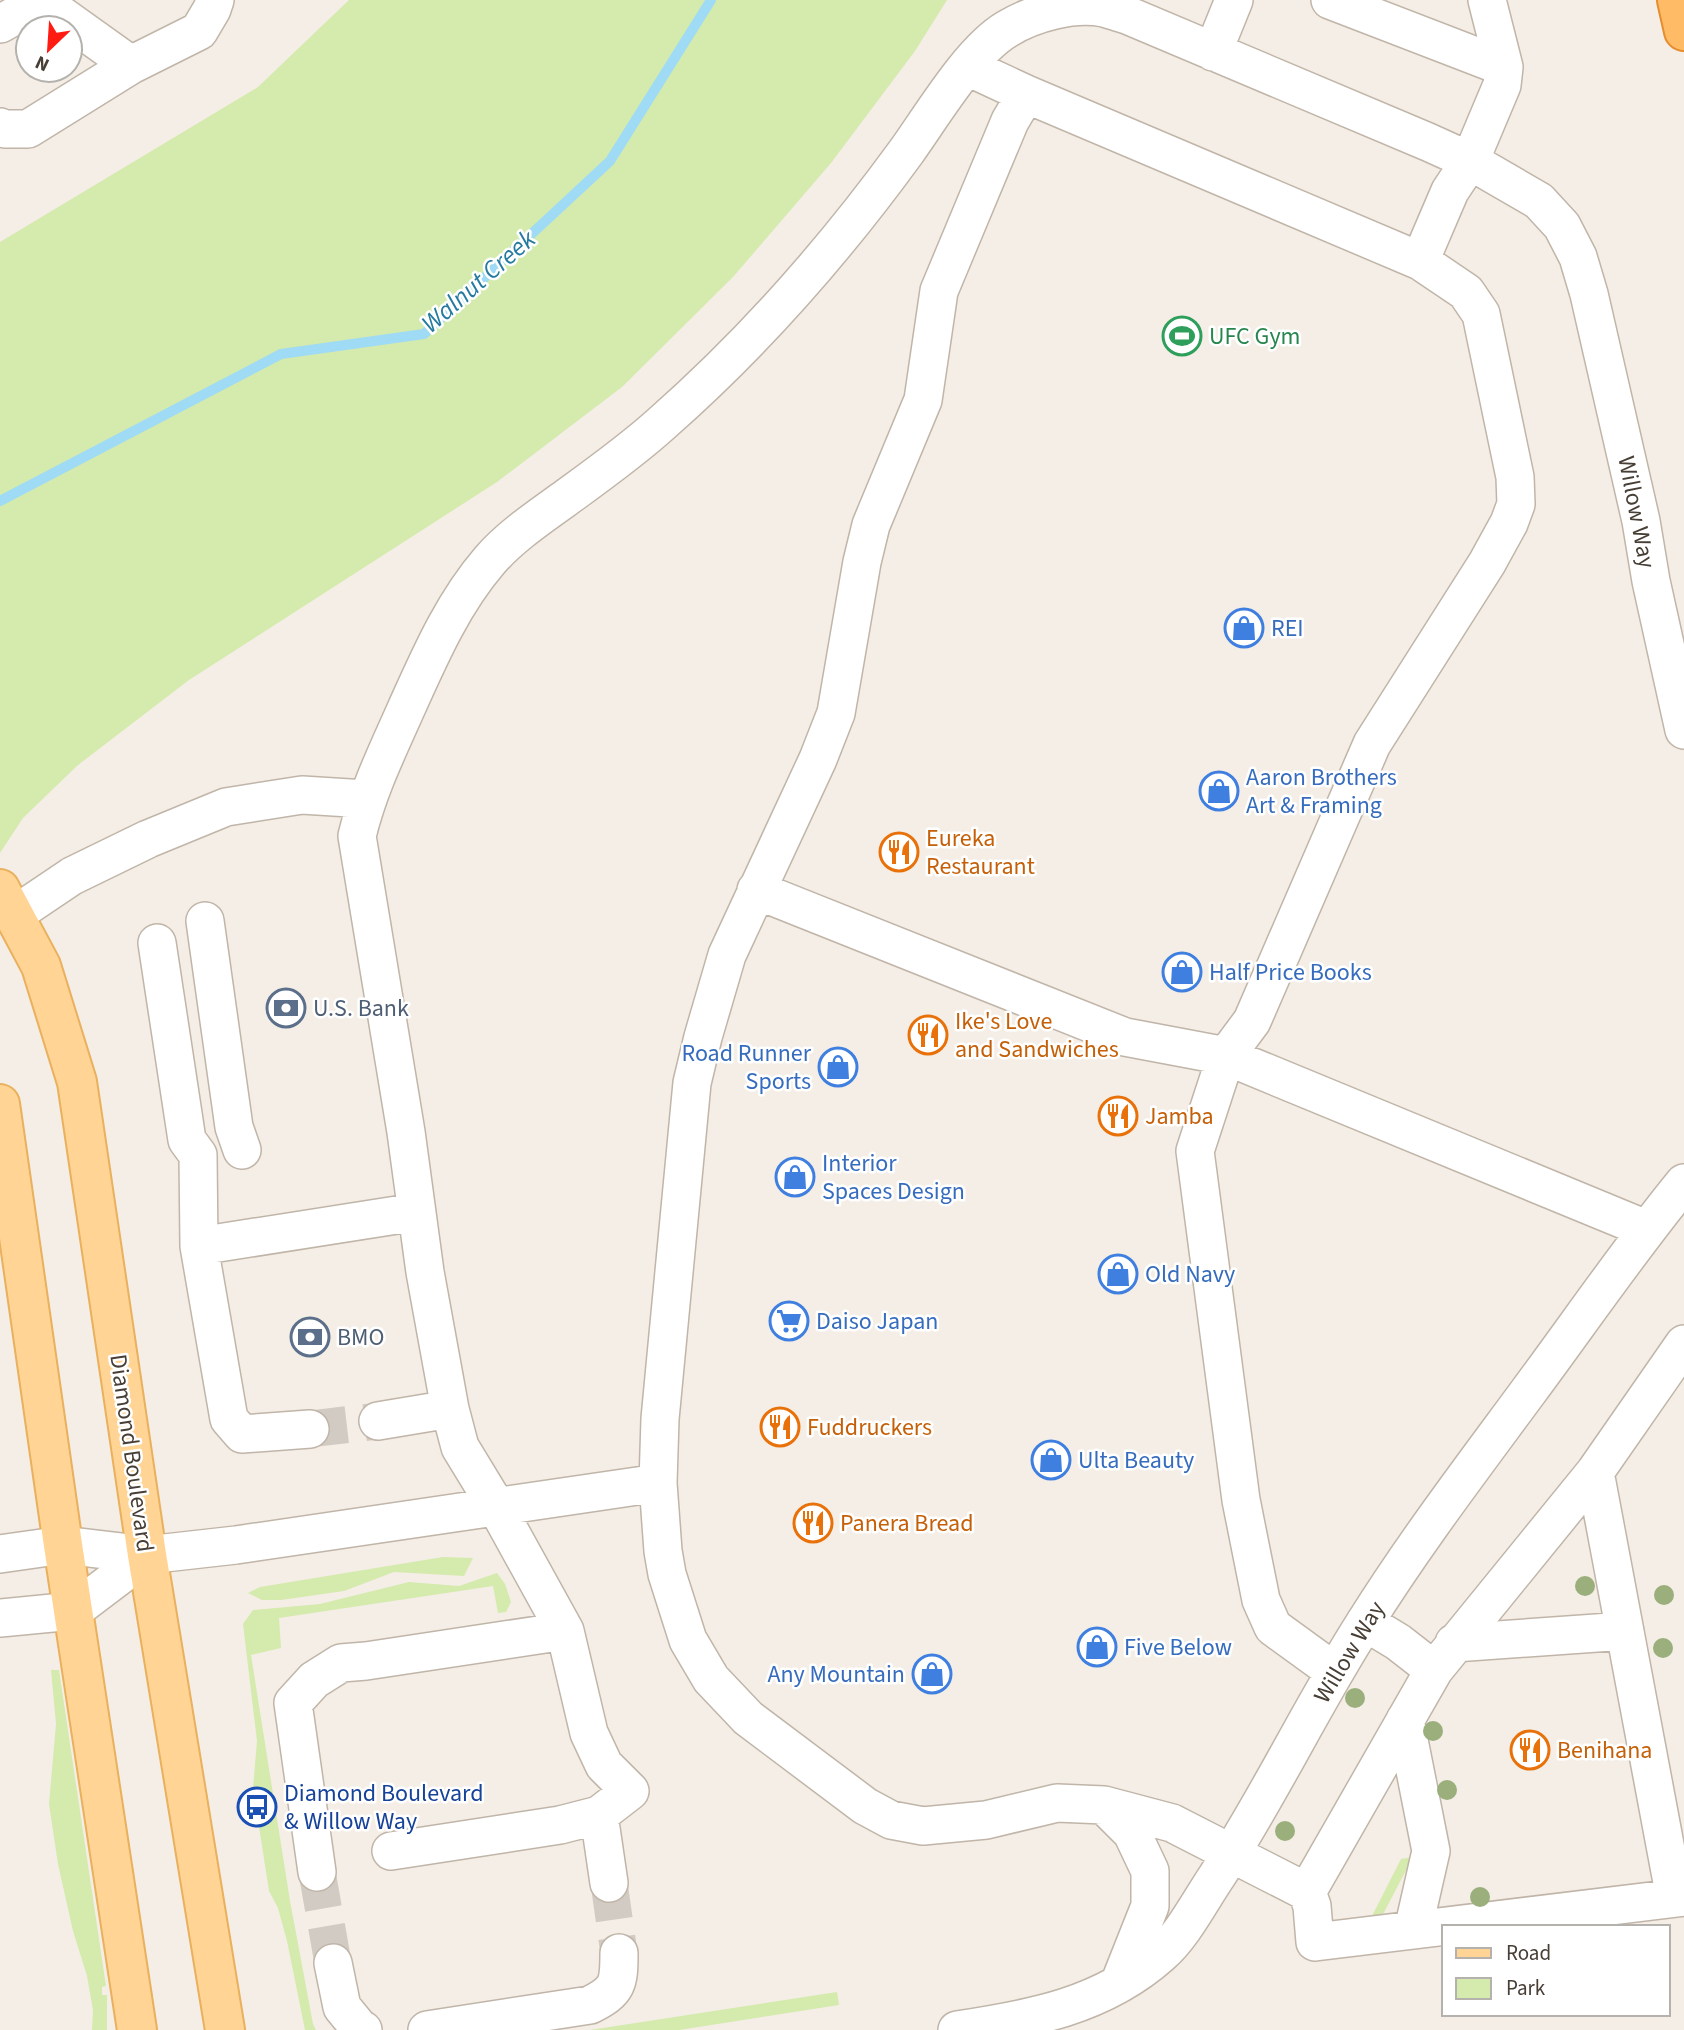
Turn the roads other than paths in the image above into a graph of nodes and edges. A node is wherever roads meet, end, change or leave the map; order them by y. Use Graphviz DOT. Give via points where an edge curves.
graph roads {
  1 [pos="41,0"];
  2 [pos="215,0"];
  3 [pos="1234,0"];
  4 [pos="1330,0"];
  5 [pos="1487,0"];
  6 [pos="1677,0"];
  7 [pos="1044,7"];
  8 [pos="0,24"];
  9 [pos="1684,31"];
  10 [pos="1213,52"];
  11 [pos="131,65"];
  12 [pos="968,67"];
  13 [pos="1503,67"];
  14 [pos="1026,94"];
  15 [pos="0,127"];
  16 [pos="1470,161"];
  17 [pos="1420,261"];
  18 [pos="1684,730"];
  19 [pos="366,799"];
  20 [pos="756,890"];
  21 [pos="7,902"];
  22 [pos="1226,1056"];
  23 [pos="0,1104"];
  24 [pos="220,1153"];
  25 [pos="1684,1183"];
  26 [pos="416,1212"];
  27 [pos="1646,1229"];
  28 [pos="199,1245"];
  29 [pos="1684,1344"];
  30 [pos="450,1409"];
  31 [pos="378,1421"];
  32 [pos="310,1429"];
  33 [pos="1595,1472"];
  34 [pos="658,1483"];
  35 [pos="496,1506"];
  36 [pos="63,1545"];
  37 [pos="0,1554"];
  38 [pos="147,1555"];
  39 [pos="73,1611"];
  40 [pos="0,1618"];
  41 [pos="1365,1622"];
  42 [pos="565,1631"];
  43 [pos="1625,1631"];
  44 [pos="1444,1657"];
  45 [pos="1335,1672"];
  46 [pos="1405,1720"];
  47 [pos="1104,1805"];
  48 [pos="599,1815"];
  49 [pos="391,1851"];
  50 [pos="1231,1854"];
  51 [pos="317,1872"];
  52 [pos="608,1883"];
  53 [pos="1307,1892"];
  54 [pos="1680,1898"];
  55 [pos="1455,1925"];
  56 [pos="1442,1927"];
  57 [pos="1413,1930"];
  58 [pos="619,1953"];
  59 [pos="333,1963"];
  60 [pos="1119,1984"];
  61 [pos="137,2030"];
  62 [pos="225,2030"];
  63 [pos="363,2030"];
  64 [pos="427,2030"];
  65 [pos="957,2030"];
  1 -- 8 [label="street"];
  1 -- 11 [label="street"];
  2 -- 11 [label="street" via="199,31"];
  3 -- 10 [label="street"];
  4 -- 13 [label="street"];
  5 -- 13 [label="street"];
  6 -- 9 [label="highway"];
  7 -- 10 [label="street, Willow Way" via="1103,8"];
  7 -- 12 [label="street, Willow Way" via="1007,29"];
  10 -- 16 [label="street, Willow Way"];
  11 -- 15 [label="street" via="28,129"];
  12 -- 14 [label="street"];
  12 -- 19 [label="street, Willow Way" via="832,249 744,346 662,424 528,525 490,560 440,635"];
  13 -- 16 [label="street" via="1502,85"];
  14 -- 17 [label="street"];
  14 -- 20 [label="street" via="1010,121 939,291 923,400 872,525 862,562 836,713"];
  16 -- 17 [label="street" via="1450,191"];
  16 -- 18 [label="street, Willow Way" via="1539,201 1562,226 1578,257 1641,521"];
  17 -- 22 [label="street" via="1466,292 1481,314 1515,477 1516,504 1487,563 1372,744 1252,1021"];
  19 -- 21 [label="street" via="302,795 226,807"];
  19 -- 26 [label="street, Willow Way" via="357,836 407,1132"];
  20 -- 22 [label="street" via="1125,1037"];
  20 -- 34 [label="street" via="727,955 692,1083"];
  21 -- 38 [label="main road, Diamond Boulevard" via="41,966 77,1082"];
  22 -- 27 [label="street"];
  22 -- 45 [label="street" via="1195,1151 1241,1500 1261,1600 1273,1627"];
  23 -- 36 [label="main road"];
  24 -- 24 [label="street" via="187,1140 181,932 234,1127"];
  24 -- 28 [label="street"];
  25 -- 27 [label="street, Willow Way"];
  26 -- 28 [label="street"];
  26 -- 30 [label="street, Willow Way"];
  27 -- 41 [label="street, Willow Way"];
  28 -- 32 [label="street" via="229,1419 242,1434"];
  29 -- 33 [label="street"];
  30 -- 31 [label="street"];
  30 -- 35 [label="street, Willow Way" via="460,1447"];
  33 -- 43 [label="street"];
  33 -- 44 [label="street"];
  34 -- 35 [label="street"];
  34 -- 47 [label="street" via="667,1574 688,1640 711,1679 748,1718 865,1806 891,1820 923,1826 986,1820 1057,1803"];
  35 -- 38 [label="street"];
  35 -- 42 [label="street, Willow Way"];
  36 -- 37 [label="street"];
  36 -- 38 [label="street"];
  36 -- 39 [label="main road"];
  38 -- 39 [label="street"];
  38 -- 62 [label="main road, Diamond Boulevard"];
  39 -- 40 [label="street"];
  39 -- 61 [label="main road"];
  41 -- 44 [label="street" via="1398,1642"];
  41 -- 45 [label="street, Willow Way"];
  42 -- 48 [label="street, Willow Way" via="589,1733 604,1765 630,1791"];
  42 -- 51 [label="street" via="341,1662 314,1680 293,1703"];
  43 -- 44 [label="street"];
  43 -- 54 [label="street"];
  44 -- 46 [label="street"];
  45 -- 50 [label="street, Willow Way"];
  46 -- 53 [label="street"];
  46 -- 57 [label="street" via="1431,1851"];
  47 -- 50 [label="street" via="1172,1824"];
  47 -- 60 [label="street" via="1132,1833 1150,1871 1150,1906"];
  48 -- 49 [label="street"];
  48 -- 52 [label="street"];
  50 -- 53 [label="street"];
  50 -- 60 [label="street, Willow Way" via="1162,1954"];
  53 -- 57 [label="street" via="1315,1942"];
  54 -- 55 [label="street"];
  56 -- 57 [label="street"];
  58 -- 64 [label="street" via="619,1981 608,1996 590,2005"];
  59 -- 63 [label="street" via="342,2007"];
  60 -- 65 [label="street, Willow Way" via="1054,2012"];
}
